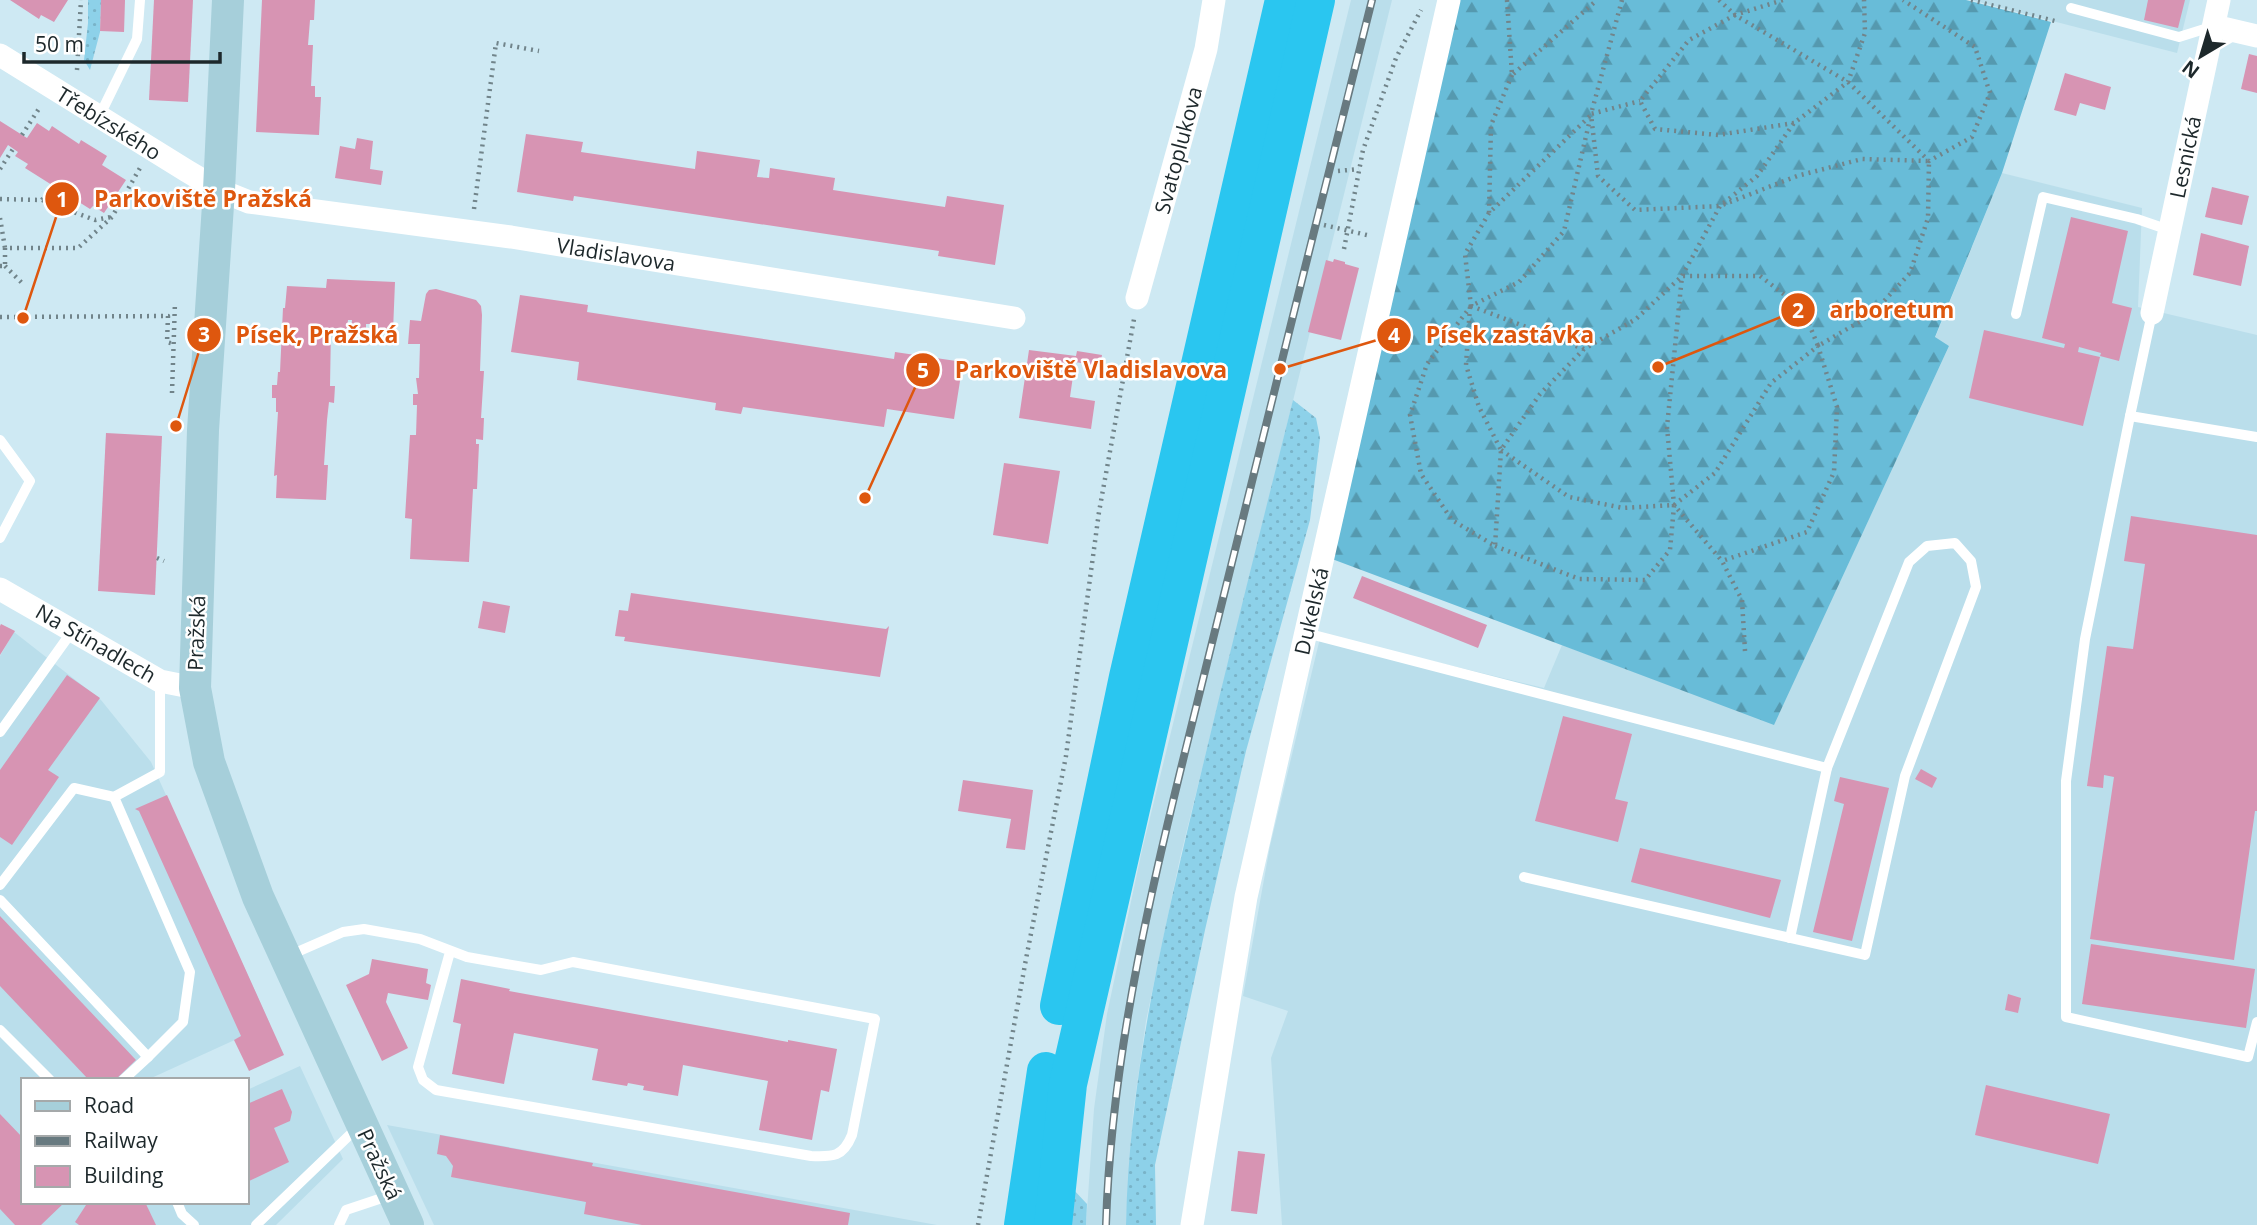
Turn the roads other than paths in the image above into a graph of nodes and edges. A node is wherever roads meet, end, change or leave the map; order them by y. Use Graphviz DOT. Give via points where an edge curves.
graph roads {
  1 [pos="140,0"];
  2 [pos="228,0"];
  3 [pos="1214,0"];
  4 [pos="1284,0"];
  5 [pos="1316,0"];
  6 [pos="1450,0"];
  7 [pos="2220,0"];
  8 [pos="2071,8"];
  9 [pos="2214,26"];
  10 [pos="2257,36"];
  11 [pos="0,55"];
  12 [pos="99,117"];
  13 [pos="219,190"];
  14 [pos="2169,230"];
  15 [pos="1137,298"];
  16 [pos="2152,313"];
  17 [pos="2016,314"];
  18 [pos="1014,318"];
  19 [pos="2130,416"];
  20 [pos="2257,437"];
  21 [pos="0,440"];
  22 [pos="0,538"];
  23 [pos="0,589"];
  24 [pos="73,631"];
  25 [pos="1306,634"];
  26 [pos="160,681"];
  27 [pos="195,688"];
  28 [pos="0,732"];
  29 [pos="1827,768"];
  30 [pos="114,797"];
  31 [pos="1524,877"];
  32 [pos="0,885"];
  33 [pos="0,900"];
  34 [pos="1790,938"];
  35 [pos="450,952"];
  36 [pos="285,957"];
  37 [pos="2257,1021"];
  38 [pos="0,1030"];
  39 [pos="148,1057"];
  40 [pos="2252,1058"];
  41 [pos="48,1078"];
  42 [pos="125,1078"];
  43 [pos="361,1124"];
  44 [pos="394,1194"];
  45 [pos="178,1204"];
  46 [pos="194,1225"];
  47 [pos="256,1225"];
  48 [pos="339,1225"];
  49 [pos="408,1225"];
  50 [pos="1023,1225"];
  51 [pos="1053,1225"];
  52 [pos="1192,1225"];
  1 -- 12 [label="lane" via="137,39"];
  2 -- 13 [label="street, Pražská"];
  3 -- 15 [label="street, Svatoplukova" via="1206,49"];
  4 -- 50 [label="highway" via="1128,677 1041,1094"];
  5 -- 51 [label="highway" via="1068,1084"];
  6 -- 25 [label="street, Dukelská"];
  7 -- 9 [label="street, Lesnická"];
  8 -- 9 [label="lane" via="2179,37"];
  9 -- 10 [label="street"];
  9 -- 14 [label="street, Lesnická"];
  11 -- 12 [label="street, Třebízského"];
  12 -- 13 [label="street, Třebízského"];
  13 -- 18 [label="street, Vladislavova" via="249,202 511,237"];
  13 -- 27 [label="street, Pražská" via="203,430"];
  14 -- 16 [label="street, Lesnická"];
  14 -- 17 [label="lane" via="2043,197"];
  16 -- 19 [label="lane"];
  19 -- 20 [label="lane"];
  19 -- 40 [label="lane" via="2085,639 2066,781 2066,1017"];
  21 -- 22 [label="lane" via="30,481"];
  23 -- 24 [label="street, Na Stínadlech"];
  24 -- 26 [label="street, Na Stínadlech"];
  24 -- 28 [label="lane"];
  25 -- 29 [label="lane"];
  25 -- 52 [label="street, Dukelská" via="1246,897"];
  26 -- 27 [label="street, Na Stínadlech"];
  26 -- 30 [label="lane" via="160,772"];
  27 -- 36 [label="street, Pražská" via="209,762"];
  29 -- 34 [label="lane"];
  29 -- 34 [label="lane" via="1909,562 1927,546 1955,543 1971,561 1976,587 1905,776 1865,955"];
  30 -- 32 [label="lane" via="74,788"];
  30 -- 39 [label="lane" via="190,972 183,1022"];
  31 -- 34 [label="lane"];
  33 -- 39 [label="lane"];
  35 -- 35 [label="lane" via="541,970 573,962 875,1019 847,1147 828,1157 811,1156 436,1090 423,1080 418,1067"];
  35 -- 36 [label="lane" via="421,940 364,929 344,932"];
  36 -- 43 [label="street, Pražská"];
  37 -- 40 [label="lane"];
  38 -- 41 [label="lane"];
  39 -- 42 [label="lane"];
  43 -- 44 [label="street, Pražská"];
  43 -- 47 [label="lane"];
  44 -- 48 [label="lane" via="346,1210"];
  44 -- 49 [label="street, Pražská"];
  45 -- 46 [label="lane"];
}
